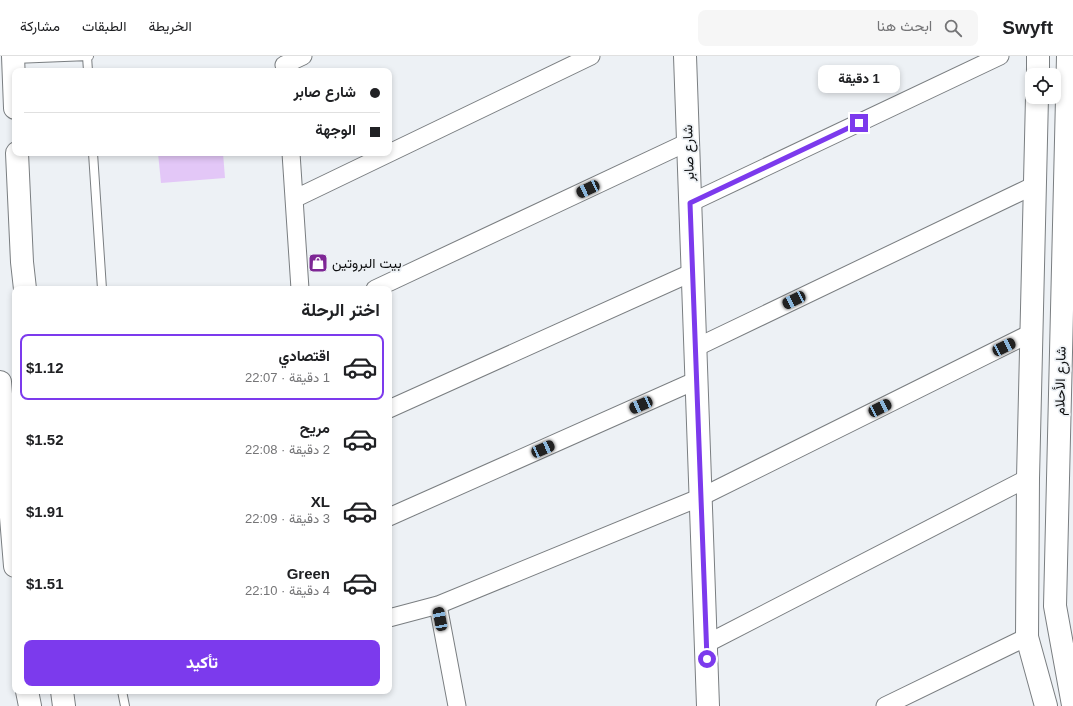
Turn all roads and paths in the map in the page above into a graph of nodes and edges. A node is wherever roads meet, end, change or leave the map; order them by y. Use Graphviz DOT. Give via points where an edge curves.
graph roads {
  1 [pos="88,56"];
  2 [pos="303,56"];
  3 [pos="591,56"];
  4 [pos="1000,56"];
  5 [pos="1038,56"];
  6 [pos="1068,56"];
  7 [pos="13,57"];
  8 [pos="689,58"];
  9 [pos="284,64"];
  10 [pos="13,68"];
  11 [pos="88,68"];
  12 [pos="1038,68"];
  13 [pos="1037,104"];
  14 [pos="688,142"];
  15 [pos="392,152"];
  16 [pos="17,156"];
  17 [pos="93,156"];
  18 [pos="291,156"];
  19 [pos="383,156"];
  20 [pos="1035,185"];
  21 [pos="294,199"];
  22 [pos="690,203"];
  23 [pos="693,272"];
  24 [pos="25,286"];
  25 [pos="102,286"];
  26 [pos="300,286"];
  27 [pos="381,286"];
  28 [pos="1031,333"];
  29 [pos="696,348"];
  30 [pos="697,380"];
  31 [pos="0,382"];
  32 [pos="392,408"];
  33 [pos="1028,478"];
  34 [pos="701,497"];
  35 [pos="392,516"];
  36 [pos="12,529"];
  37 [pos="438,605"];
  38 [pos="392,617"];
  39 [pos="1027,637"];
  40 [pos="706,644"];
  41 [pos="28,694"];
  42 [pos="62,694"];
  43 [pos="123,694"];
  44 [pos="1073,705"];
  45 [pos="30,706"];
  46 [pos="64,706"];
  47 [pos="125,706"];
  48 [pos="457,706"];
  49 [pos="708,706"];
  50 [pos="885,706"];
  51 [pos="1046,706"];
  1 -- 7 [label="lane"];
  1 -- 11 [label="lane"];
  2 -- 9 [label="street"];
  3 -- 15 [label="street"];
  4 -- 22 [label="street"];
  5 -- 12 [label="main road"];
  6 -- 44 [label="main road, شارع الأحلام" via="1055,606"];
  7 -- 10 [label="main road"];
  8 -- 14 [label="main road, شارع صابر"];
  13 -- 20 [label="main road"];
  14 -- 22 [label="main road, شارع صابر"];
  14 -- 27 [label="street"];
  16 -- 24 [label="main road"];
  17 -- 25 [label="lane"];
  18 -- 21 [label="street"];
  19 -- 21 [label="street"];
  20 -- 28 [label="main road"];
  20 -- 29 [label="street"];
  21 -- 26 [label="street"];
  22 -- 23 [label="main road, شارع صابر"];
  23 -- 29 [label="main road, شارع صابر"];
  23 -- 32 [label="street"];
  28 -- 33 [label="main road"];
  28 -- 34 [label="street"];
  29 -- 30 [label="main road, شارع صابر"];
  30 -- 34 [label="main road, شارع صابر"];
  30 -- 35 [label="street"];
  31 -- 36 [label="main road"];
  33 -- 39 [label="main road"];
  33 -- 40 [label="street"];
  34 -- 37 [label="street"];
  34 -- 40 [label="main road, شارع صابر"];
  37 -- 38 [label="street"];
  37 -- 48 [label="street"];
  39 -- 50 [label="street"];
  39 -- 51 [label="main road"];
  40 -- 49 [label="main road, شارع صابر"];
  41 -- 45 [label="main road"];
  42 -- 46 [label="main road"];
  43 -- 47 [label="lane"];
}
